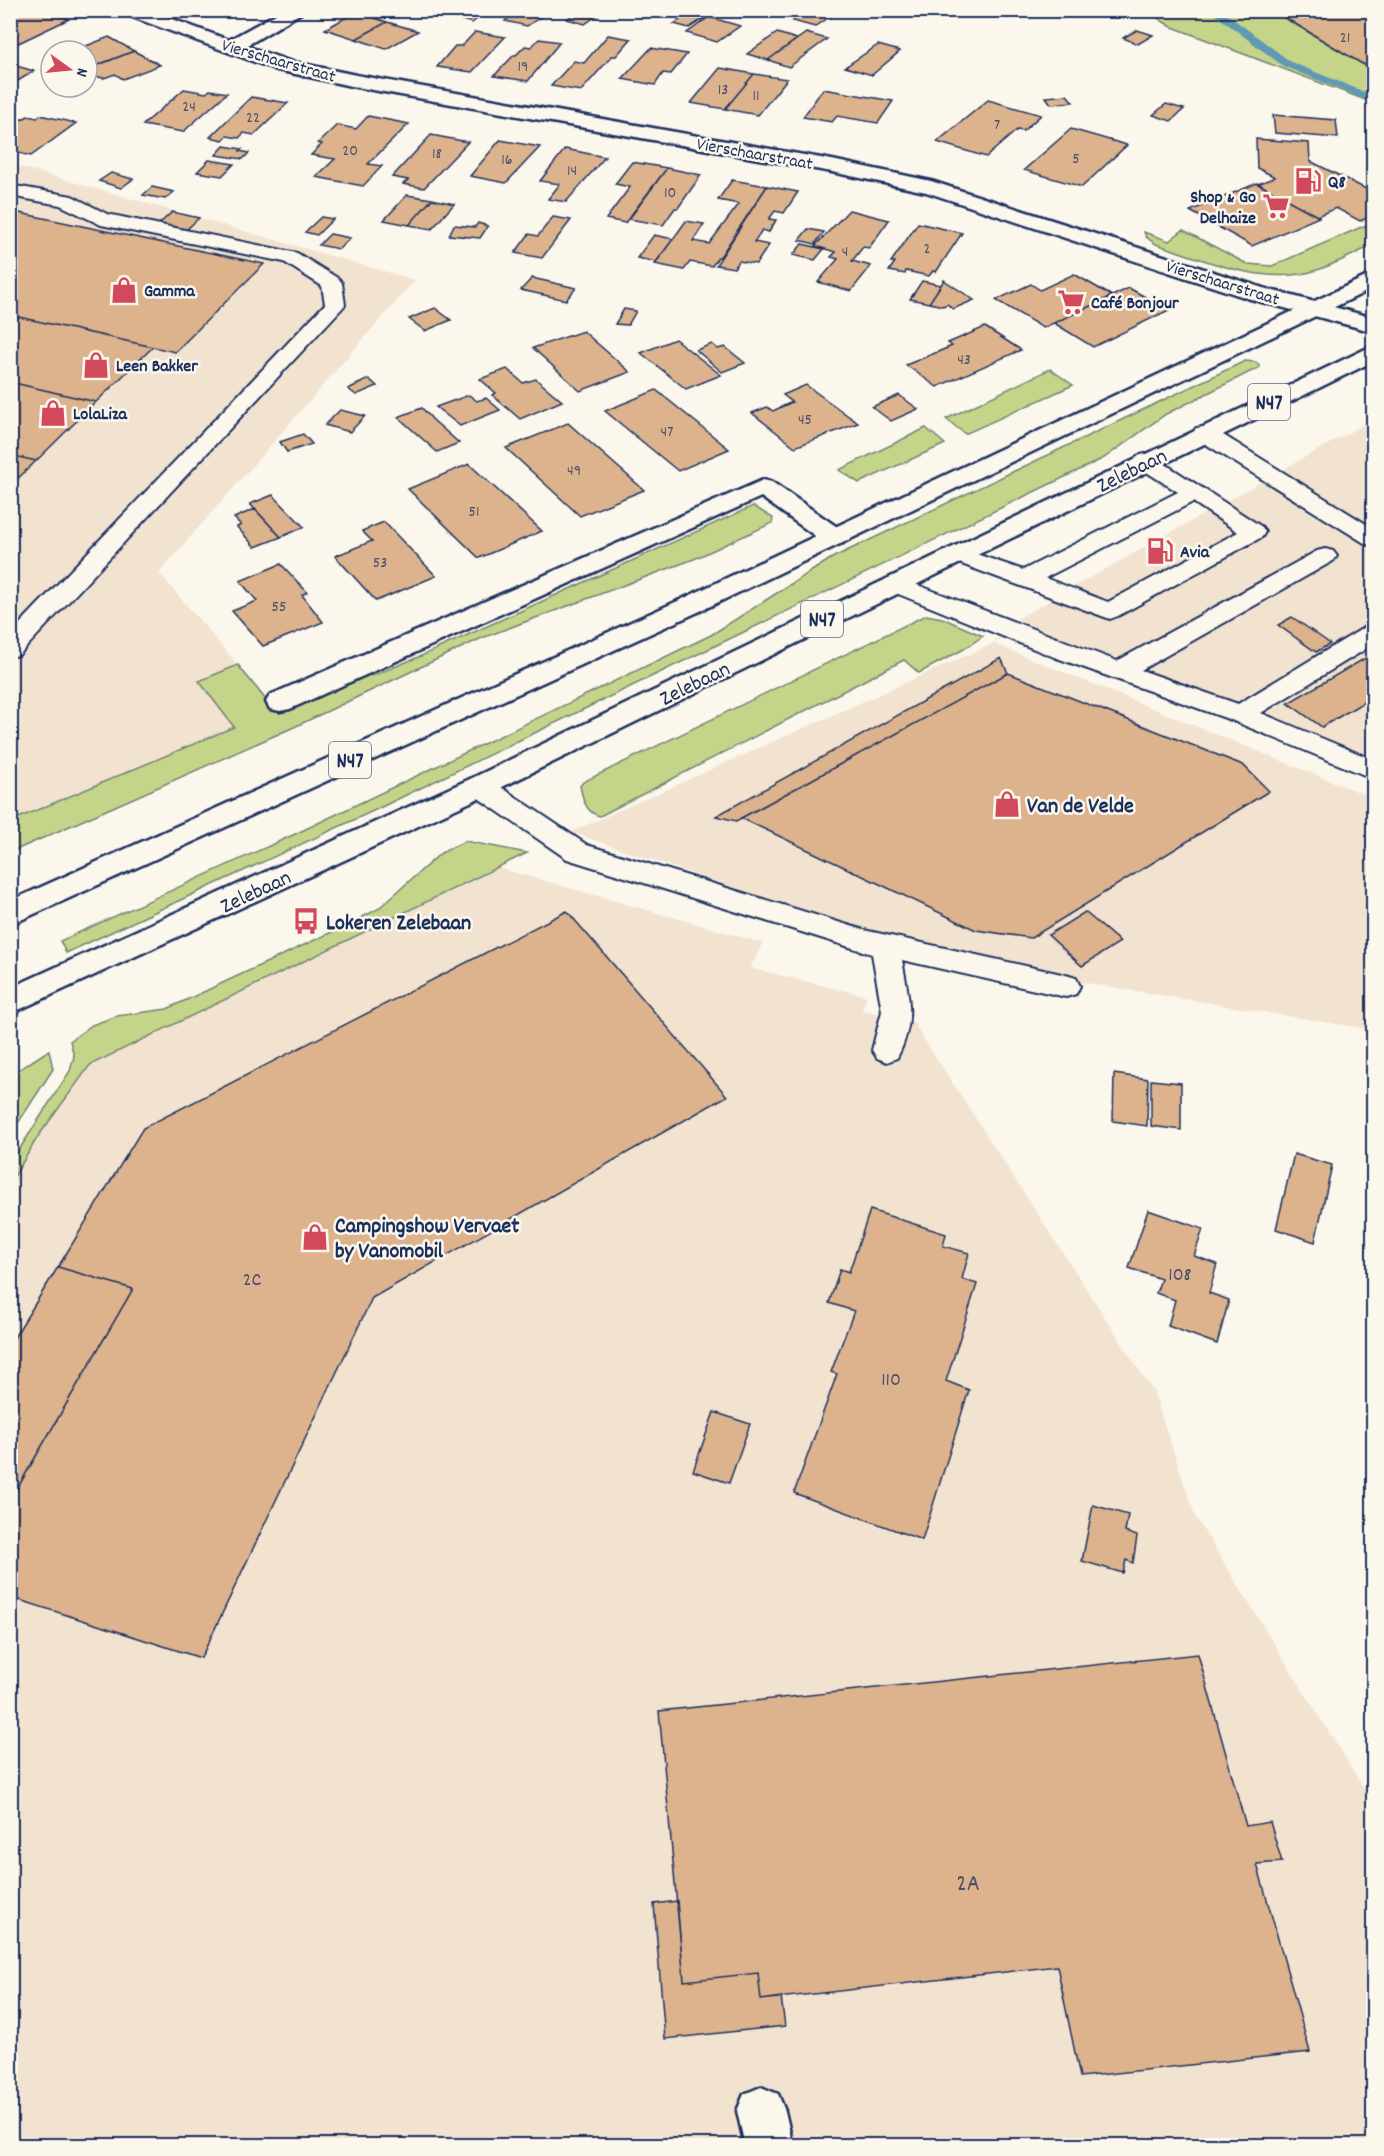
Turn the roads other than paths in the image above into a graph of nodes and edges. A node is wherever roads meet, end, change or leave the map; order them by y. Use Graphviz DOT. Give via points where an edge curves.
graph roads {
  1 [pos="130,10"];
  2 [pos="297,10"];
  3 [pos="230,47"];
  4 [pos="10,190"];
  5 [pos="1374,279"];
  6 [pos="1308,308"];
  7 [pos="1374,325"];
  8 [pos="1374,352"];
  9 [pos="1204,433"];
  10 [pos="1145,461"];
  11 [pos="1194,493"];
  12 [pos="834,537"];
  13 [pos="1374,539"];
  14 [pos="956,554"];
  15 [pos="1325,556"];
  16 [pos="1025,579"];
  17 [pos="894,584"];
  18 [pos="1374,633"];
  19 [pos="10,649"];
  20 [pos="1119,671"];
  21 [pos="280,702"];
  22 [pos="1240,714"];
  23 [pos="1374,770"];
  24 [pos="480,786"];
  25 [pos="10,914"];
  26 [pos="885,945"];
  27 [pos="1066,986"];
  28 [pos="10,1002"];
  29 [pos="887,1050"];
  1 -- 3 [label="main road, Vierschaarstraat"];
  2 -- 3 [label="main road"];
  3 -- 6 [label="main road, Vierschaarstraat" via="284,66 356,81 931,187"];
  4 -- 19 [label="lane" via="64,200 101,219 290,257 332,283 335,305"];
  5 -- 6 [label="main road, N47"];
  6 -- 7 [label="main road, Vierschaarstraat"];
  6 -- 12 [label="main road, N47"];
  8 -- 9 [label="main road, Zelebaan / N47"];
  9 -- 10 [label="main road, Zelebaan / N47"];
  9 -- 13 [label="lane"];
  10 -- 11 [label="lane"];
  10 -- 14 [label="main road, Zelebaan / N47"];
  11 -- 16 [label="lane"];
  11 -- 16 [label="lane" via="1254,532 1110,611"];
  12 -- 21 [label="main road" via="763,487"];
  12 -- 25 [label="main road, N47"];
  14 -- 16 [label="lane"];
  14 -- 17 [label="main road, Zelebaan / N47"];
  15 -- 20 [label="lane"];
  17 -- 20 [label="lane"];
  17 -- 24 [label="main road, Zelebaan / N47"];
  18 -- 22 [label="lane"];
  20 -- 22 [label="lane"];
  22 -- 23 [label="lane"];
  24 -- 26 [label="lane" via="578,852"];
  24 -- 28 [label="main road, Zelebaan / N47"];
  26 -- 27 [label="lane"];
  26 -- 29 [label="lane" via="897,1011"];
}
